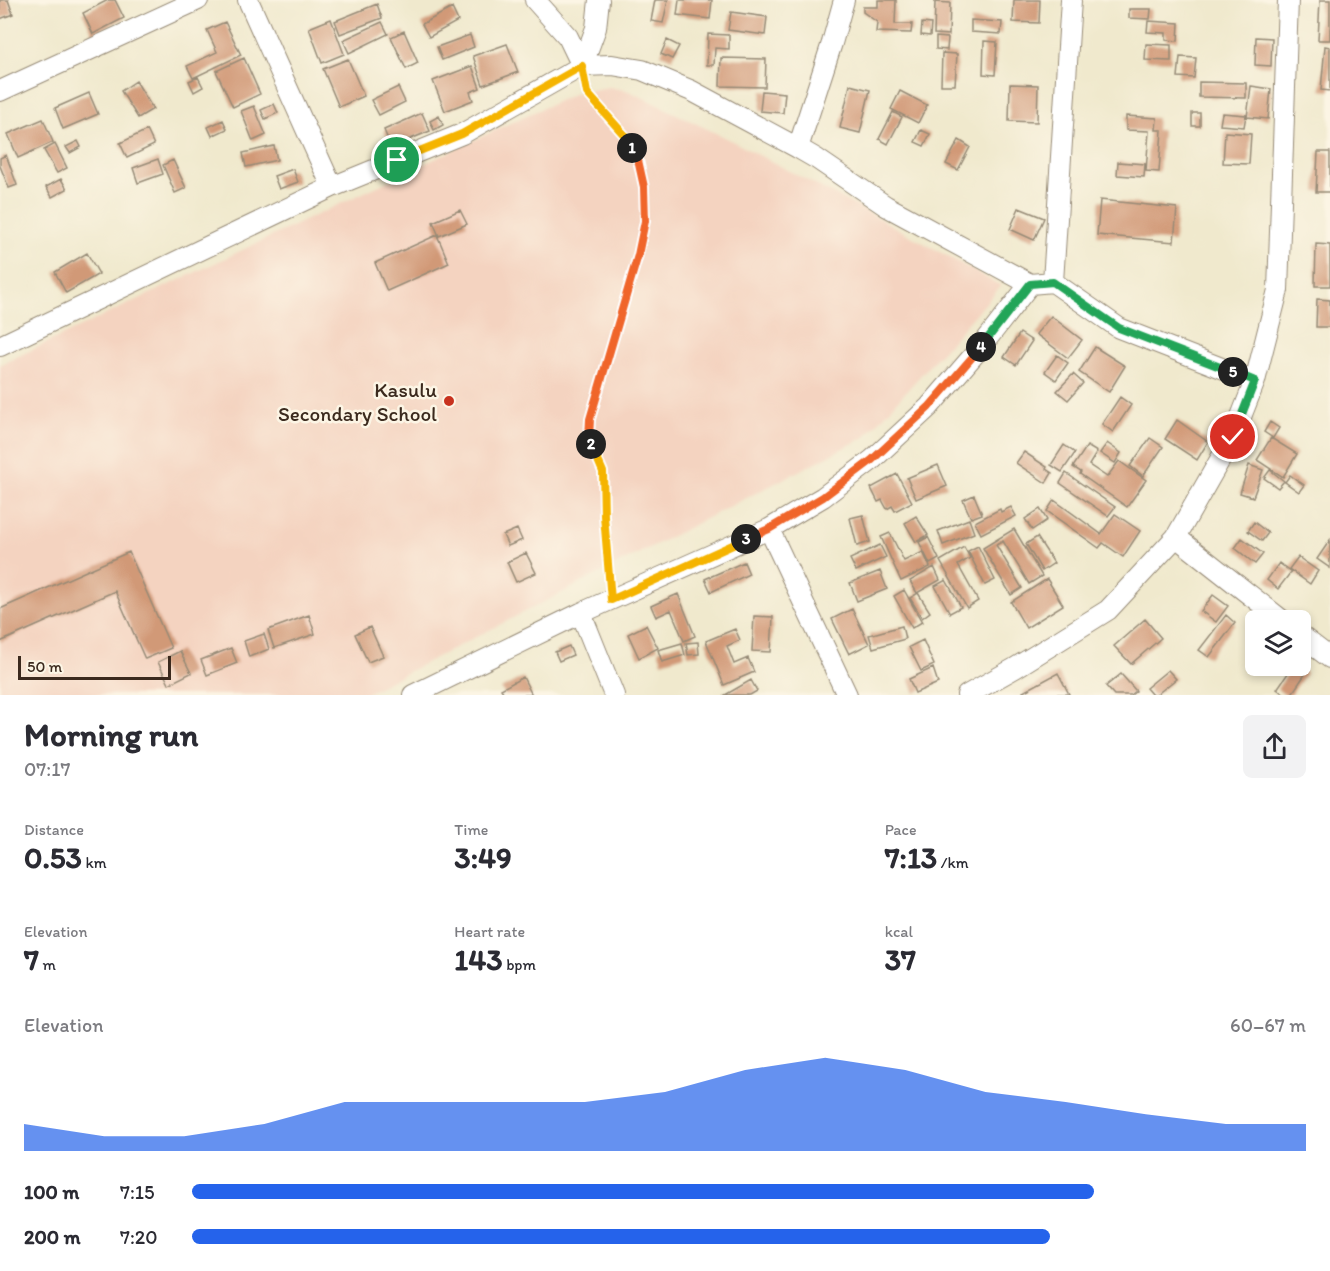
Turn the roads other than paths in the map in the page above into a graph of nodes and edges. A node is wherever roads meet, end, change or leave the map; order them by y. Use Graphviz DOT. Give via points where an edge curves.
graph roads {
  1 [pos="198,0"];
  2 [pos="248,0"];
  3 [pos="535,0"];
  4 [pos="599,0"];
  5 [pos="844,0"];
  6 [pos="1071,0"];
  7 [pos="1288,0"];
  8 [pos="582,66"];
  9 [pos="0,91"];
  10 [pos="798,148"];
  11 [pos="332,187"];
  12 [pos="1053,282"];
  13 [pos="1030,284"];
  14 [pos="0,346"];
  15 [pos="1255,381"];
  16 [pos="769,529"];
  17 [pos="1176,537"];
  18 [pos="1269,610"];
  19 [pos="581,613"];
  20 [pos="1311,643"];
  21 [pos="1330,658"];
  22 [pos="413,695"];
  23 [pos="614,695"];
  24 [pos="847,695"];
  25 [pos="967,695"];
  1 -- 9 [label="street"];
  2 -- 11 [label="street"];
  3 -- 8 [label="street" via="568,37"];
  4 -- 8 [label="street" via="596,28"];
  5 -- 10 [label="street"];
  6 -- 12 [label="street"];
  7 -- 15 [label="street" via="1278,290"];
  8 -- 10 [label="street" via="642,70 692,91"];
  8 -- 11 [label="street" via="462,134"];
  10 -- 13 [label="street" via="886,206"];
  11 -- 14 [label="street"];
  12 -- 13 [label="street"];
  12 -- 15 [label="street" via="1119,328"];
  13 -- 16 [label="street" via="929,407 872,460"];
  15 -- 17 [label="street" via="1233,437"];
  16 -- 19 [label="street"];
  16 -- 24 [label="street"];
  17 -- 18 [label="street"];
  17 -- 25 [label="street" via="1108,610"];
  19 -- 22 [label="street"];
  19 -- 23 [label="street"];
  20 -- 21 [label="street"];
}
